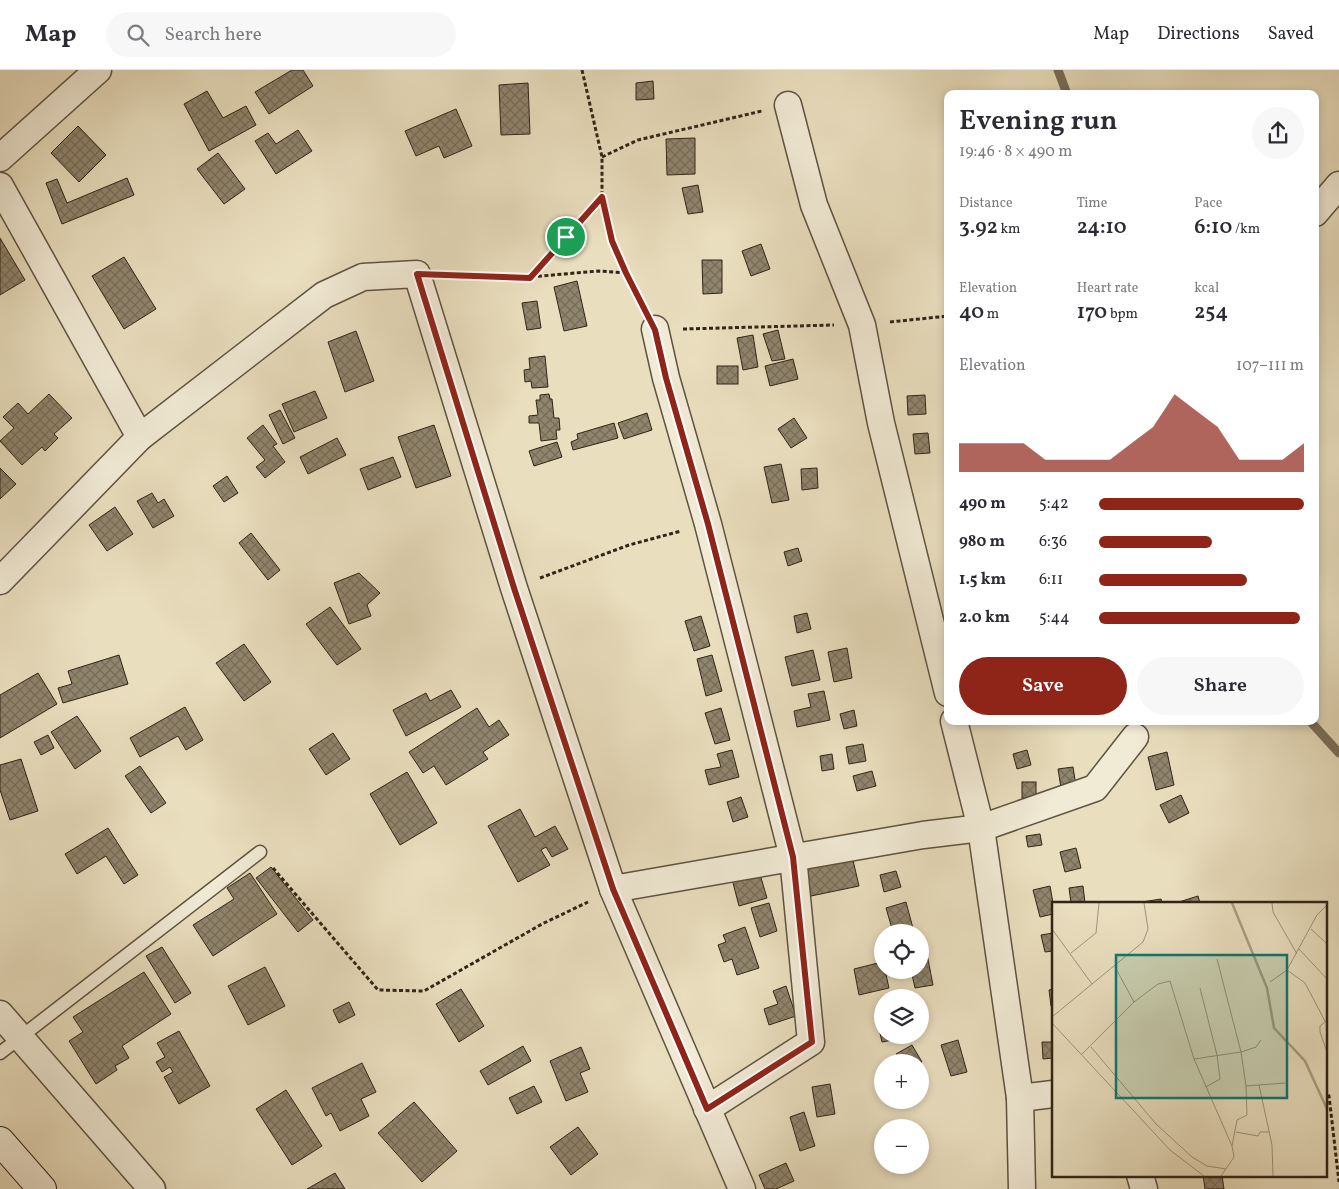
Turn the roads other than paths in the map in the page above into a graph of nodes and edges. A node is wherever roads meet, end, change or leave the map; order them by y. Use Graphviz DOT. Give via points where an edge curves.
graph roads {
  1 [pos="98,70"];
  2 [pos="788,105"];
  3 [pos="0,158"];
  4 [pos="0,186"];
  5 [pos="1339,186"];
  6 [pos="1319,208"];
  7 [pos="655,330"];
  8 [pos="140,437"];
  9 [pos="0,581"];
  10 [pos="944,677"];
  11 [pos="955,725"];
  12 [pos="1135,737"];
  13 [pos="980,828"];
  14 [pos="260,852"];
  15 [pos="793,857"];
  16 [pos="613,889"];
  17 [pos="0,1014"];
  18 [pos="22,1038"];
  19 [pos="0,1053"];
  20 [pos="1052,1094"];
  21 [pos="1020,1098"];
  22 [pos="707,1109"];
  23 [pos="0,1141"];
  24 [pos="1140,1176"];
  25 [pos="139,1184"];
  26 [pos="42,1189"];
  27 [pos="742,1189"];
  28 [pos="1022,1189"];
  29 [pos="1144,1189"];
  1 -- 3 [label="street"];
  2 -- 10 [label="street" via="814,205 862,325 881,423"];
  4 -- 8 [label="street"];
  5 -- 6 [label="street"];
  7 -- 15 [label="street"];
  8 -- 9 [label="street"];
  8 -- 16 [label="street" via="324,295 363,278 417,274 514,588"];
  11 -- 13 [label="street"];
  12 -- 13 [label="street" via="1095,788"];
  13 -- 15 [label="street"];
  13 -- 21 [label="street"];
  14 -- 18 [label="lane"];
  15 -- 16 [label="street"];
  15 -- 22 [label="street" via="812,1042"];
  16 -- 22 [label="street"];
  17 -- 18 [label="street"];
  18 -- 19 [label="lane"];
  18 -- 25 [label="street"];
  20 -- 21 [label="street"];
  21 -- 28 [label="street"];
  22 -- 27 [label="street"];
  23 -- 26 [label="main road"];
  24 -- 29 [label="street"];
}
